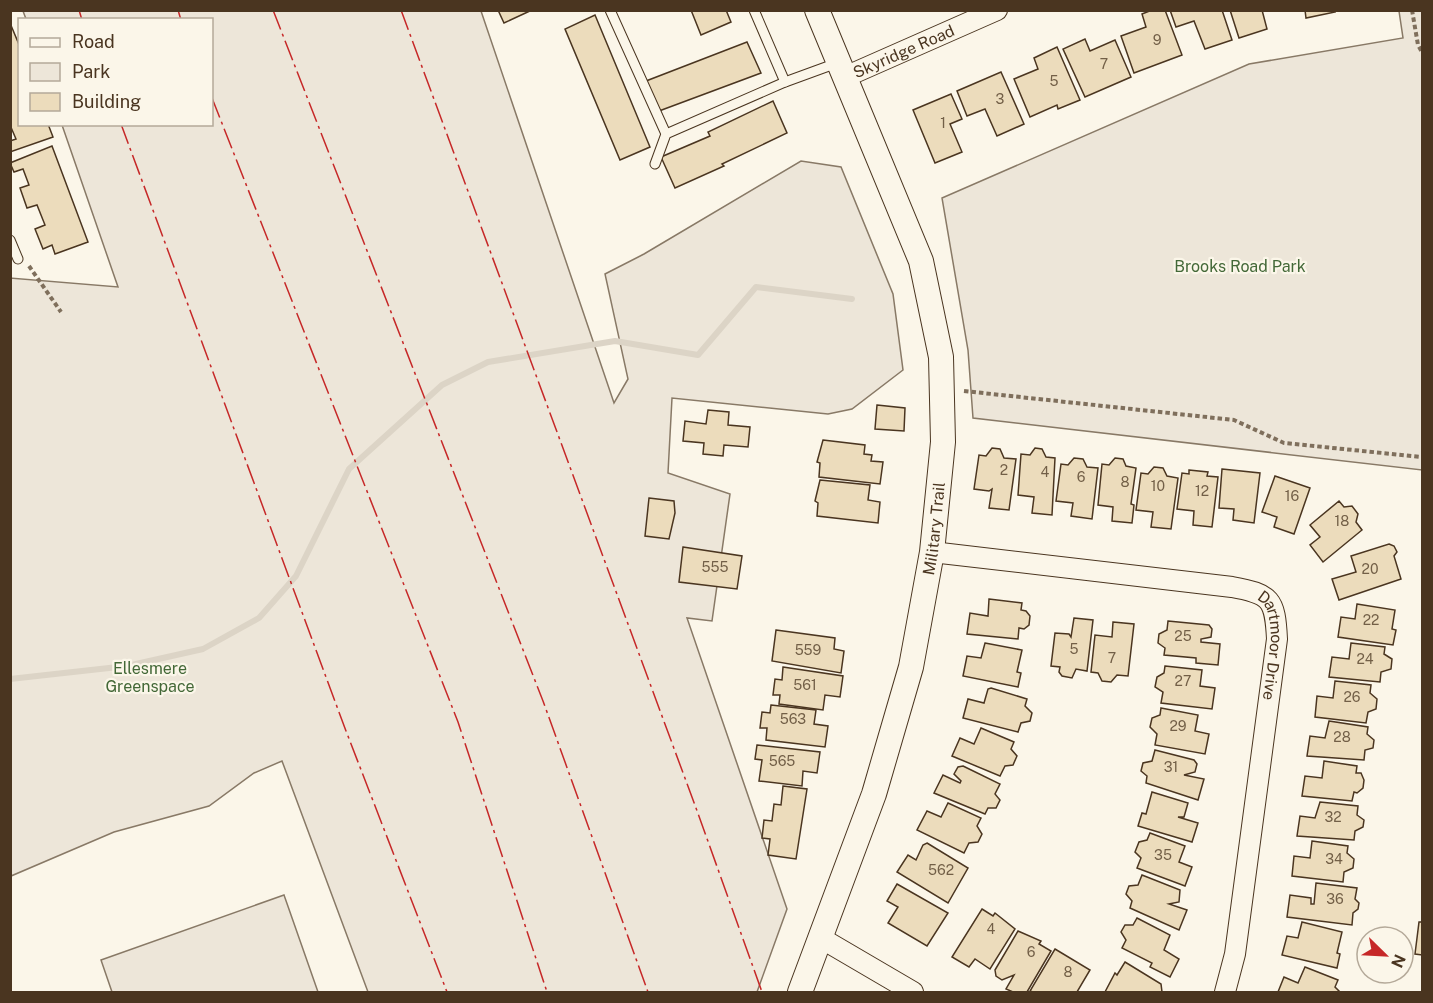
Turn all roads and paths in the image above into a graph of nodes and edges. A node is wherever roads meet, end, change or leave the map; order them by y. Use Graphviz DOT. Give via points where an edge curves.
graph roads {
  1 [pos="610,10"];
  2 [pos="754,10"];
  3 [pos="817,10"];
  4 [pos="997,10"];
  5 [pos="1412,10"];
  6 [pos="1422,52"];
  7 [pos="842,69"];
  8 [pos="785,82"];
  9 [pos="666,134"];
  10 [pos="655,164"];
  11 [pos="10,240"];
  12 [pos="18,259"];
  13 [pos="61,312"];
  14 [pos="942,389"];
  15 [pos="1422,457"];
  16 [pos="932,552"];
  17 [pos="819,937"];
  18 [pos="800,993"];
  19 [pos="913,993"];
  20 [pos="1225,993"];
  1 -- 9 [label="lane"];
  2 -- 8 [label="lane"];
  3 -- 7 [label="street, Military Trail"];
  4 -- 7 [label="street, Skyridge Road"];
  5 -- 6 [label="path"];
  7 -- 8 [label="lane"];
  7 -- 14 [label="street, Military Trail" via="921,261 941,357"];
  8 -- 9 [label="lane"];
  9 -- 10 [label="lane"];
  11 -- 12 [label="lane"];
  12 -- 13 [label="path" via="30,266"];
  14 -- 15 [label="path" via="1234,420 1284,443"];
  14 -- 16 [label="street, Military Trail" via="943,442"];
  16 -- 17 [label="street, Military Trail" via="911,667 874,794"];
  16 -- 20 [label="street, Dartmoor Drive" via="1232,587 1269,598 1276,612 1277,639 1235,954"];
  17 -- 18 [label="street, Military Trail"];
  17 -- 19 [label="street"];
}
